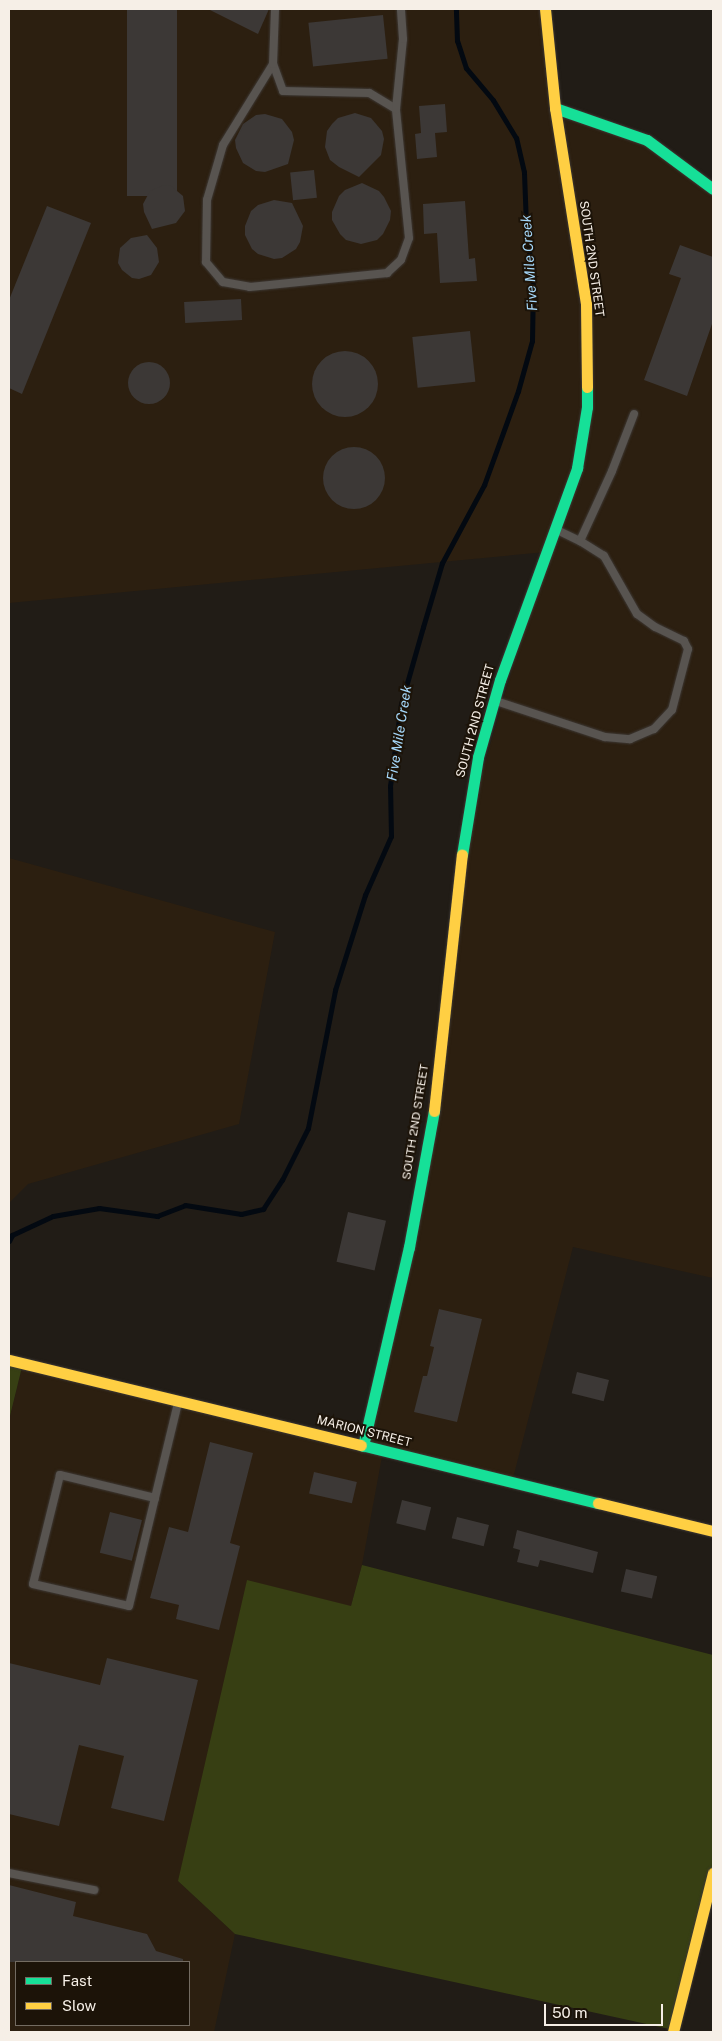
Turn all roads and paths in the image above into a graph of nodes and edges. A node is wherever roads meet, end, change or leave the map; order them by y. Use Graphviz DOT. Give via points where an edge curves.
graph roads {
  1 [pos="276,9"];
  2 [pos="401,9"];
  3 [pos="546,9"];
  4 [pos="273,64"];
  5 [pos="554,108"];
  6 [pos="396,109"];
  7 [pos="713,189"];
  8 [pos="634,414"];
  9 [pos="555,529"];
  10 [pos="580,541"];
  11 [pos="494,700"];
  12 [pos="9,1360"];
  13 [pos="179,1401"];
  14 [pos="363,1446"];
  15 [pos="155,1498"];
  16 [pos="713,1531"];
  17 [pos="9,1873"];
  18 [pos="713,1873"];
  19 [pos="94,1890"];
  20 [pos="674,2032"];
  1 -- 4 [label="lane"];
  2 -- 6 [label="lane" via="403,39"];
  3 -- 5 [label="street, SOUTH 2ND STREET"];
  4 -- 6 [label="lane" via="283,91 369,93"];
  4 -- 6 [label="lane" via="223,145 207,200 206,262 223,282 250,288 386,273 401,260 409,238"];
  5 -- 7 [label="street" via="647,140"];
  5 -- 9 [label="street, SOUTH 2ND STREET" via="586,304 588,353 587,407 577,468"];
  8 -- 10 [label="lane"];
  9 -- 10 [label="lane"];
  9 -- 11 [label="street, SOUTH 2ND STREET"];
  10 -- 11 [label="lane" via="604,556 637,614 684,641 688,649 672,710 654,729 630,739 605,737"];
  11 -- 14 [label="street, SOUTH 2ND STREET" via="478,757 464,835 435,1105 409,1246"];
  12 -- 13 [label="street, MARION STREET"];
  13 -- 14 [label="street, MARION STREET"];
  13 -- 15 [label="lane"];
  14 -- 16 [label="street, MARION STREET"];
  15 -- 15 [label="lane" via="129,1606 33,1584 60,1475"];
  17 -- 19 [label="lane"];
  18 -- 20 [label="street"];
}
